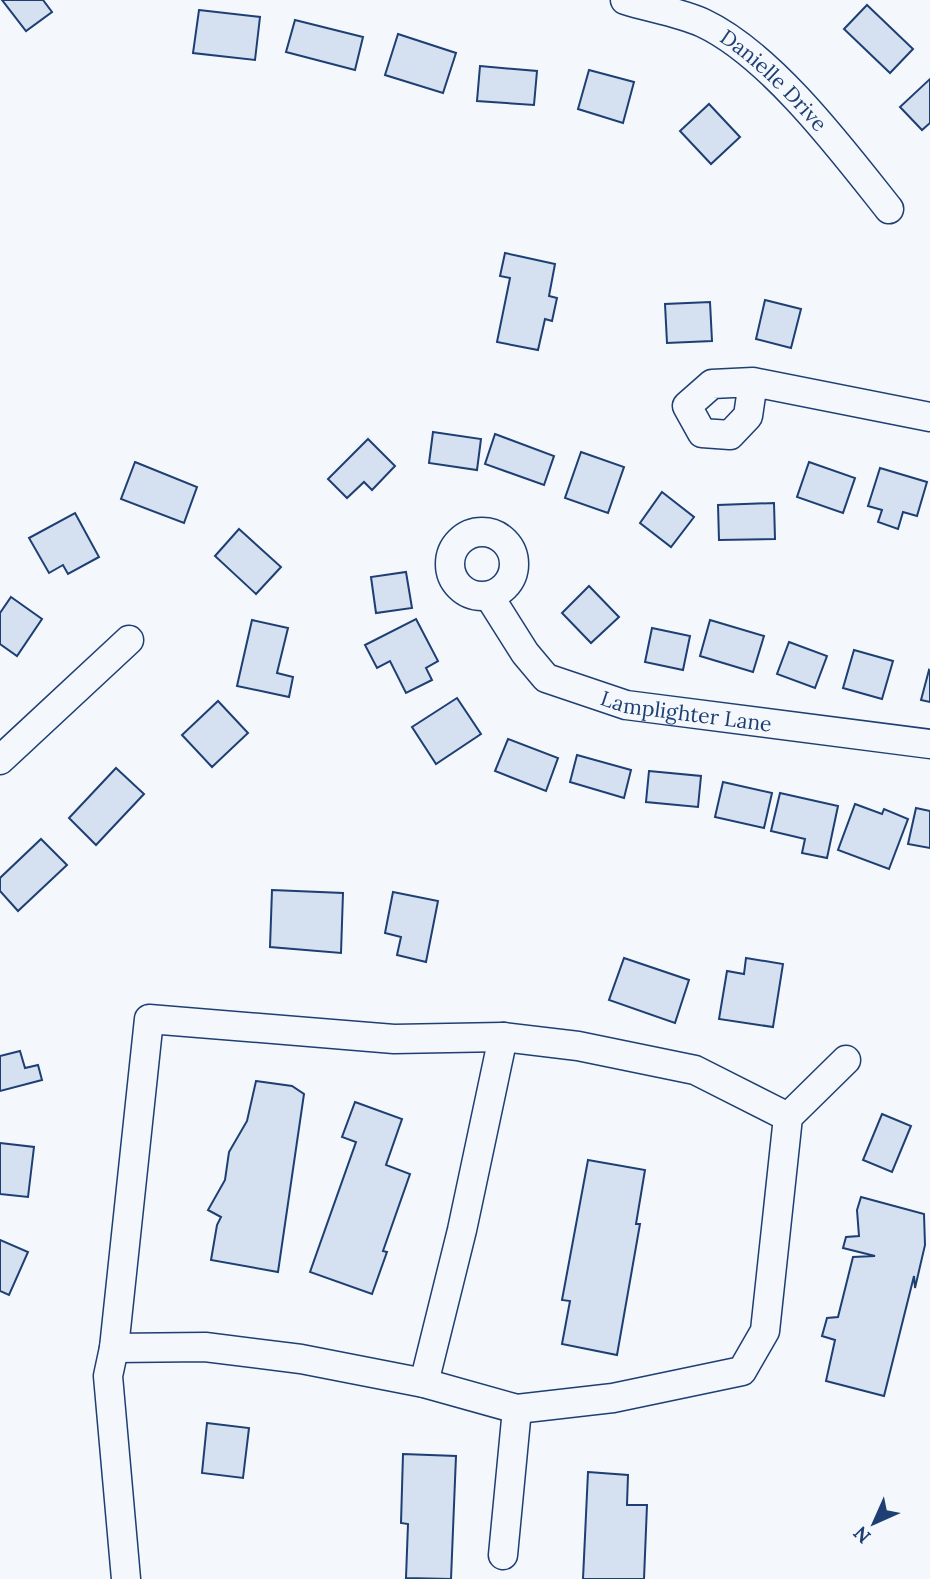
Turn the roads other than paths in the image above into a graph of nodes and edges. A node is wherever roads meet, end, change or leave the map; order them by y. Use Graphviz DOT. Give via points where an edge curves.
graph roads {
  1 [pos="625,0"];
  2 [pos="889,209"];
  3 [pos="752,383"];
  4 [pos="930,417"];
  5 [pos="489,596"];
  6 [pos="129,640"];
  7 [pos="930,744"];
  8 [pos="0,760"];
  9 [pos="503,1037"];
  10 [pos="846,1060"];
  11 [pos="788,1117"];
  12 [pos="114,1348"];
  13 [pos="424,1383"];
  14 [pos="517,1409"];
  15 [pos="503,1555"];
  16 [pos="126,1579"];
  1 -- 2 [label="street, Danielle Drive" via="703,24 756,60 837,143"];
  3 -- 4 [label="street"];
  5 -- 7 [label="street, Lamplighter Lane" via="546,678 626,705"];
  6 -- 8 [label="street"];
  9 -- 11 [label="street" via="578,1046 695,1070"];
  9 -- 12 [label="street" via="394,1039 149,1019"];
  9 -- 13 [label="street"];
  10 -- 11 [label="street"];
  11 -- 14 [label="street" via="765,1331 742,1371 613,1398"];
  12 -- 13 [label="street" via="205,1347 301,1359"];
  12 -- 16 [label="street" via="108,1376"];
  13 -- 14 [label="street"];
  14 -- 15 [label="street"];
}
